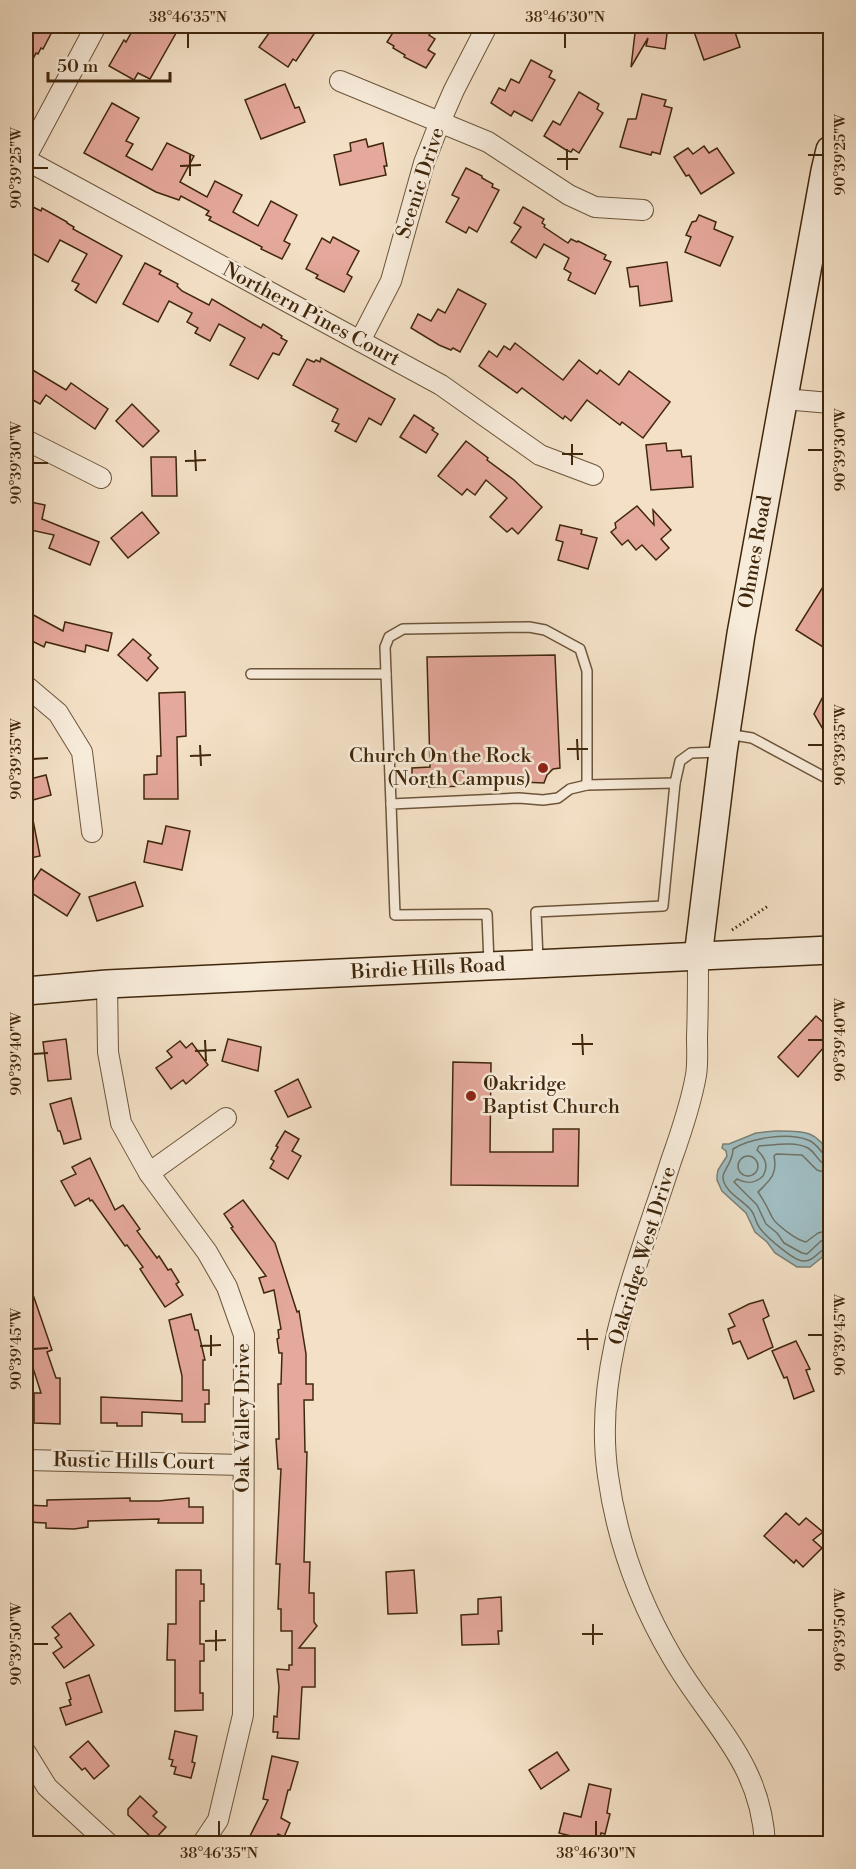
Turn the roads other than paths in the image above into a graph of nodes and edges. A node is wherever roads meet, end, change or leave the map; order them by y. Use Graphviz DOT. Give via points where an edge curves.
graph roads {
  1 [pos="96,26"];
  2 [pos="488,26"];
  3 [pos="340,81"];
  4 [pos="440,122"];
  5 [pos="831,150"];
  6 [pos="26,159"];
  7 [pos="643,210"];
  8 [pos="360,341"];
  9 [pos="784,399"];
  10 [pos="831,403"];
  11 [pos="26,440"];
  12 [pos="593,475"];
  13 [pos="101,478"];
  14 [pos="251,674"];
  15 [pos="386,674"];
  16 [pos="26,686"];
  17 [pos="724,743"];
  18 [pos="831,780"];
  19 [pos="675,783"];
  20 [pos="587,785"];
  21 [pos="391,804"];
  22 [pos="92,832"];
  23 [pos="831,950"];
  24 [pos="698,957"];
  25 [pos="538,964"];
  26 [pos="489,966"];
  27 [pos="107,984"];
  28 [pos="26,991"];
  29 [pos="226,1118"];
  30 [pos="149,1173"];
  31 [pos="26,1460"];
  32 [pos="243,1465"];
  33 [pos="26,1753"];
  34 [pos="109,1844"];
  35 [pos="201,1844"];
  36 [pos="765,1844"];
  1 -- 6 [label="street"];
  2 -- 4 [label="street, Scenic Drive"];
  3 -- 4 [label="street"];
  4 -- 7 [label="street" via="488,142 569,195 595,207"];
  4 -- 8 [label="street, Scenic Drive" via="424,163 391,281"];
  5 -- 9 [label="main road, Ohmes Road"];
  6 -- 8 [label="street, Northern Pines Court"];
  8 -- 12 [label="street, Northern Pines Court" via="441,385 540,455"];
  9 -- 10 [label="street"];
  9 -- 17 [label="main road, Ohmes Road"];
  11 -- 13 [label="street"];
  14 -- 15 [label="lane"];
  15 -- 20 [label="lane" via="385,647 389,637 404,629 529,627 565,639 580,649 587,671"];
  15 -- 21 [label="lane"];
  16 -- 22 [label="street" via="58,713 82,752"];
  17 -- 18 [label="lane" via="752,738"];
  17 -- 19 [label="lane" via="691,753 680,761"];
  17 -- 24 [label="main road, Ohmes Road"];
  19 -- 20 [label="lane"];
  19 -- 25 [label="lane" via="663,906 536,912"];
  20 -- 21 [label="lane" via="543,800"];
  21 -- 26 [label="lane" via="395,915 487,914"];
  23 -- 24 [label="main road, Birdie Hills Road"];
  24 -- 25 [label="main road, Birdie Hills Road"];
  24 -- 36 [label="street, Oakridge West Drive" via="696,1075 624,1304 608,1388 605,1439 616,1519 633,1578 673,1659 748,1771 759,1802"];
  25 -- 26 [label="main road, Birdie Hills Road"];
  26 -- 27 [label="main road, Birdie Hills Road"];
  27 -- 28 [label="main road, Birdie Hills Road"];
  27 -- 30 [label="street, Oak Valley Drive" via="108,1052 121,1123"];
  29 -- 30 [label="street"];
  30 -- 32 [label="street, Oak Valley Drive" via="207,1252 227,1287 244,1335"];
  31 -- 32 [label="street, Rustic Hills Court"];
  32 -- 35 [label="street, Oak Valley Drive" via="243,1715 218,1820"];
  33 -- 34 [label="street" via="47,1787"];
}
